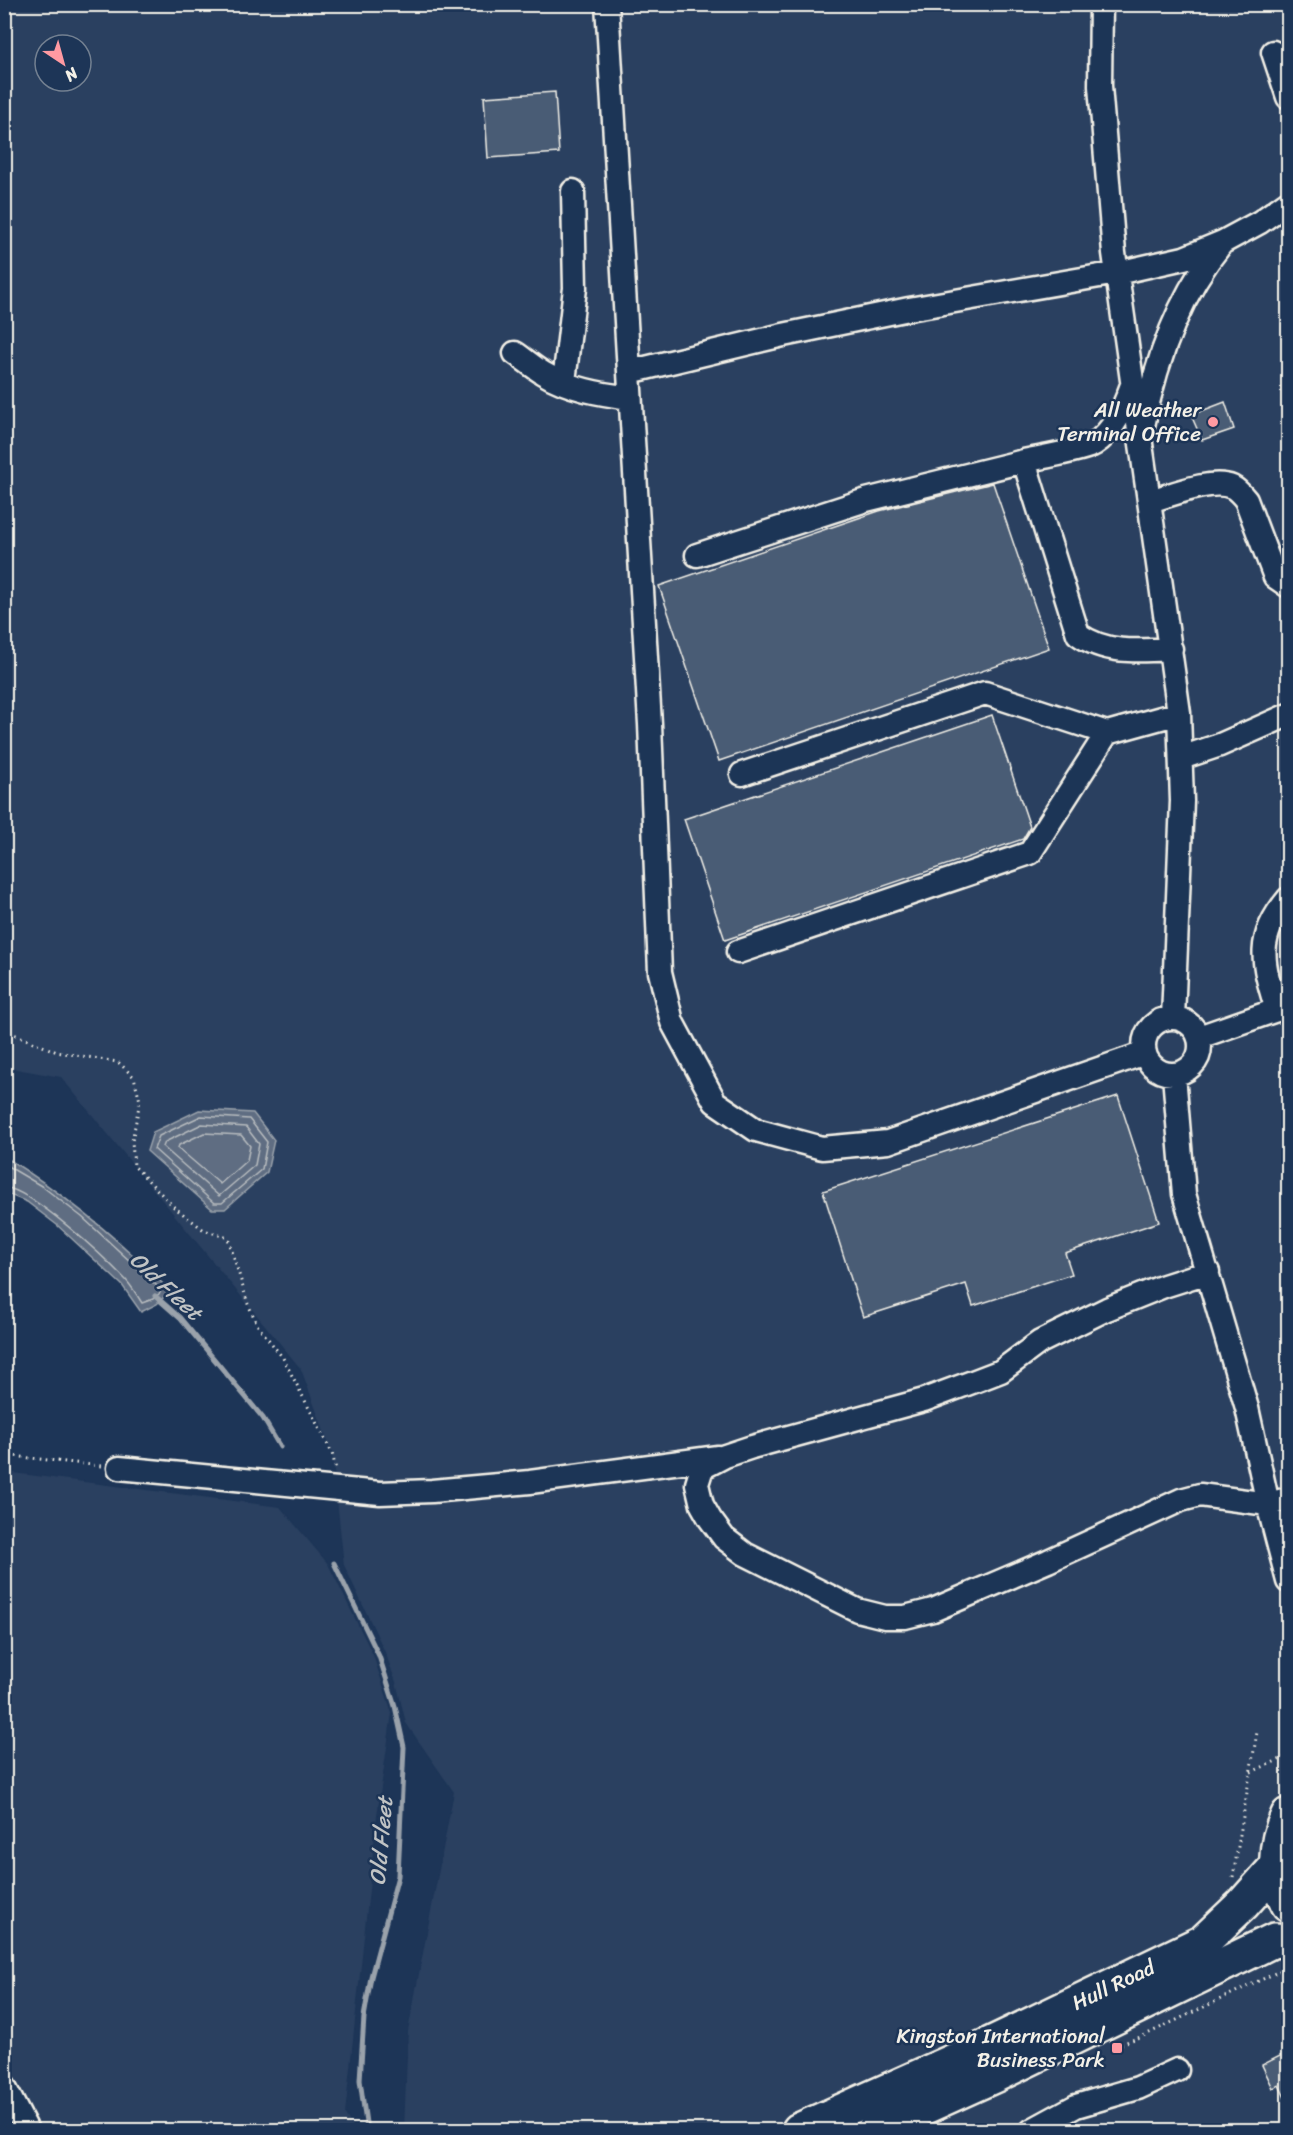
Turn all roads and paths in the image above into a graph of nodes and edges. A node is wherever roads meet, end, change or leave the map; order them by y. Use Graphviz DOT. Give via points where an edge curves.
graph roads {
  1 [pos="607,4"];
  2 [pos="1101,4"];
  3 [pos="1273,52"];
  4 [pos="1288,97"];
  5 [pos="573,191"];
  6 [pos="1288,202"];
  7 [pos="1223,242"];
  8 [pos="1117,273"];
  9 [pos="515,353"];
  10 [pos="629,372"];
  11 [pos="564,382"];
  12 [pos="1133,383"];
  13 [pos="630,398"];
  14 [pos="1141,443"];
  15 [pos="1024,461"];
  16 [pos="1150,501"];
  17 [pos="697,555"];
  18 [pos="1288,586"];
  19 [pos="1171,650"];
  20 [pos="1179,712"];
  21 [pos="1288,715"];
  22 [pos="1107,733"];
  23 [pos="1181,758"];
  24 [pos="742,774"];
  25 [pos="1288,899"];
  26 [pos="738,952"];
  27 [pos="1282,1008"];
  28 [pos="1173,1018"];
  29 [pos="4,1030"];
  30 [pos="1199,1037"];
  31 [pos="1145,1053"];
  32 [pos="1174,1075"];
  33 [pos="1208,1272"];
  34 [pos="4,1455"];
  35 [pos="725,1456"];
  36 [pos="119,1468"];
  37 [pos="341,1489"];
  38 [pos="1278,1502"];
  39 [pos="1288,1581"];
  40 [pos="1288,1756"];
  41 [pos="1251,1772"];
  42 [pos="1288,1812"];
  43 [pos="1276,1868"];
  44 [pos="1288,1904"];
  45 [pos="1288,1941"];
  46 [pos="1288,1967"];
  47 [pos="1261,1979"];
  48 [pos="1177,2070"];
  49 [pos="4,2086"];
  50 [pos="889,2127"];
  51 [pos="27,2130"];
  52 [pos="798,2130"];
  53 [pos="1032,2130"];
  1 -- 10 [label="street"];
  2 -- 8 [label="street" via="1100,86"];
  3 -- 4 [label="street"];
  5 -- 11 [label="street" via="575,288"];
  6 -- 7 [label="street"];
  7 -- 8 [label="street" via="1184,258"];
  7 -- 14 [label="street" via="1203,267 1173,326 1157,370"];
  8 -- 10 [label="street" via="783,335"];
  8 -- 12 [label="street"];
  9 -- 11 [label="street" via="544,374"];
  10 -- 13 [label="street"];
  11 -- 13 [label="street" via="590,392"];
  12 -- 14 [label="street"];
  12 -- 15 [label="street" via="1122,411 1093,446"];
  13 -- 31 [label="street" via="660,972 672,1022 715,1102 756,1130 822,1148 888,1142"];
  14 -- 16 [label="street"];
  15 -- 17 [label="street" via="866,500"];
  15 -- 19 [label="street" via="1078,634 1090,643 1127,651"];
  16 -- 18 [label="street" via="1206,486 1223,484 1238,490 1246,500 1275,577"];
  16 -- 19 [label="street"];
  19 -- 20 [label="street"];
  20 -- 22 [label="street"];
  20 -- 23 [label="street"];
  21 -- 23 [label="street"];
  22 -- 24 [label="street" via="985,693"];
  22 -- 26 [label="street" via="1030,853"];
  23 -- 28 [label="street"];
  25 -- 27 [label="street" via="1263,945 1266,974"];
  27 -- 30 [label="street"];
  28 -- 30 [label="street" via="1189,1024"];
  28 -- 31 [label="street" via="1150,1029"];
  29 -- 37 [label="path" via="57,1052 118,1062 134,1077 140,1101 132,1141 134,1166 174,1207 204,1230 228,1238 248,1304 258,1326 283,1358 332,1453"];
  30 -- 32 [label="street" via="1201,1046 1196,1062"];
  31 -- 32 [label="street" via="1155,1070"];
  32 -- 33 [label="street" via="1184,1194"];
  33 -- 35 [label="street" via="1107,1309 1040,1342 1001,1371 984,1378 924,1400"];
  33 -- 38 [label="street"];
  34 -- 36 [label="path"];
  35 -- 37 [label="street" via="432,1491 380,1493"];
  35 -- 38 [label="street" via="702,1468 697,1484 702,1505 724,1538 745,1554 857,1610 885,1617 933,1610 1181,1500 1200,1495"];
  36 -- 37 [label="street"];
  38 -- 39 [label="street"];
  40 -- 41 [label="path"];
  42 -- 43 [label="highway" via="1278,1841"];
  43 -- 44 [label="highway"];
  43 -- 52 [label="highway, Hull Road" via="1203,1942 978,2050"];
  45 -- 50 [label="highway, Hull Road" via="1274,1940"];
  46 -- 47 [label="path"];
  48 -- 53 [label="street" via="1138,2088 1076,2106"];
  49 -- 51 [label="street"];
}
